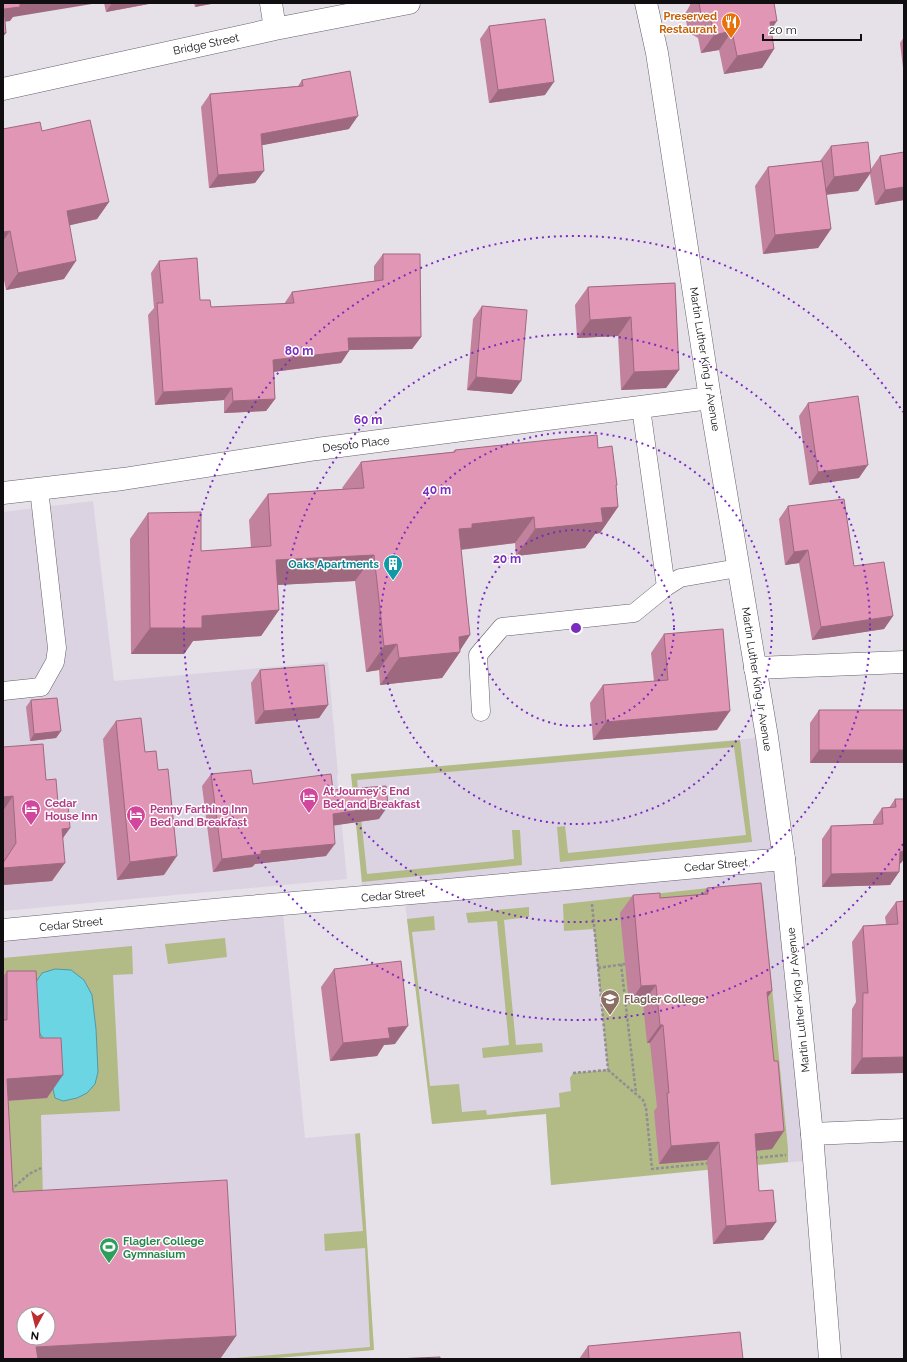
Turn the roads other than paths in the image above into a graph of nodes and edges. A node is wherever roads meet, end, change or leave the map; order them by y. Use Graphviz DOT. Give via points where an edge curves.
graph roads {
  1 [pos="271,3"];
  2 [pos="409,3"];
  3 [pos="646,3"];
  4 [pos="275,29"];
  5 [pos="3,88"];
  6 [pos="710,398"];
  7 [pos="641,408"];
  8 [pos="39,489"];
  9 [pos="3,493"];
  10 [pos="738,568"];
  11 [pos="666,587"];
  12 [pos="904,662"];
  13 [pos="755,668"];
  14 [pos="3,691"];
  15 [pos="480,712"];
  16 [pos="784,859"];
  17 [pos="3,930"];
  18 [pos="904,1130"];
  19 [pos="812,1134"];
  20 [pos="830,1359"];
  1 -- 4 [label="street"];
  2 -- 4 [label="street, Bridge Street"];
  3 -- 6 [label="street, Martin Luther King Jr Avenue" via="657,52"];
  4 -- 5 [label="street, Bridge Street"];
  6 -- 7 [label="street, Desoto Place"];
  6 -- 10 [label="street, Martin Luther King Jr Avenue"];
  7 -- 8 [label="street, Desoto Place" via="317,449 123,479"];
  7 -- 11 [label="lane"];
  8 -- 9 [label="street, Desoto Place"];
  8 -- 14 [label="lane" via="57,648 55,662 41,687"];
  10 -- 11 [label="lane" via="680,578"];
  10 -- 13 [label="street, Martin Luther King Jr Avenue"];
  11 -- 15 [label="lane" via="634,613 502,627 478,655"];
  12 -- 13 [label="street"];
  13 -- 16 [label="street, Martin Luther King Jr Avenue"];
  16 -- 17 [label="street, Cedar Street"];
  16 -- 19 [label="street, Martin Luther King Jr Avenue"];
  18 -- 19 [label="street"];
  19 -- 20 [label="street, Martin Luther King Jr Avenue"];
}
